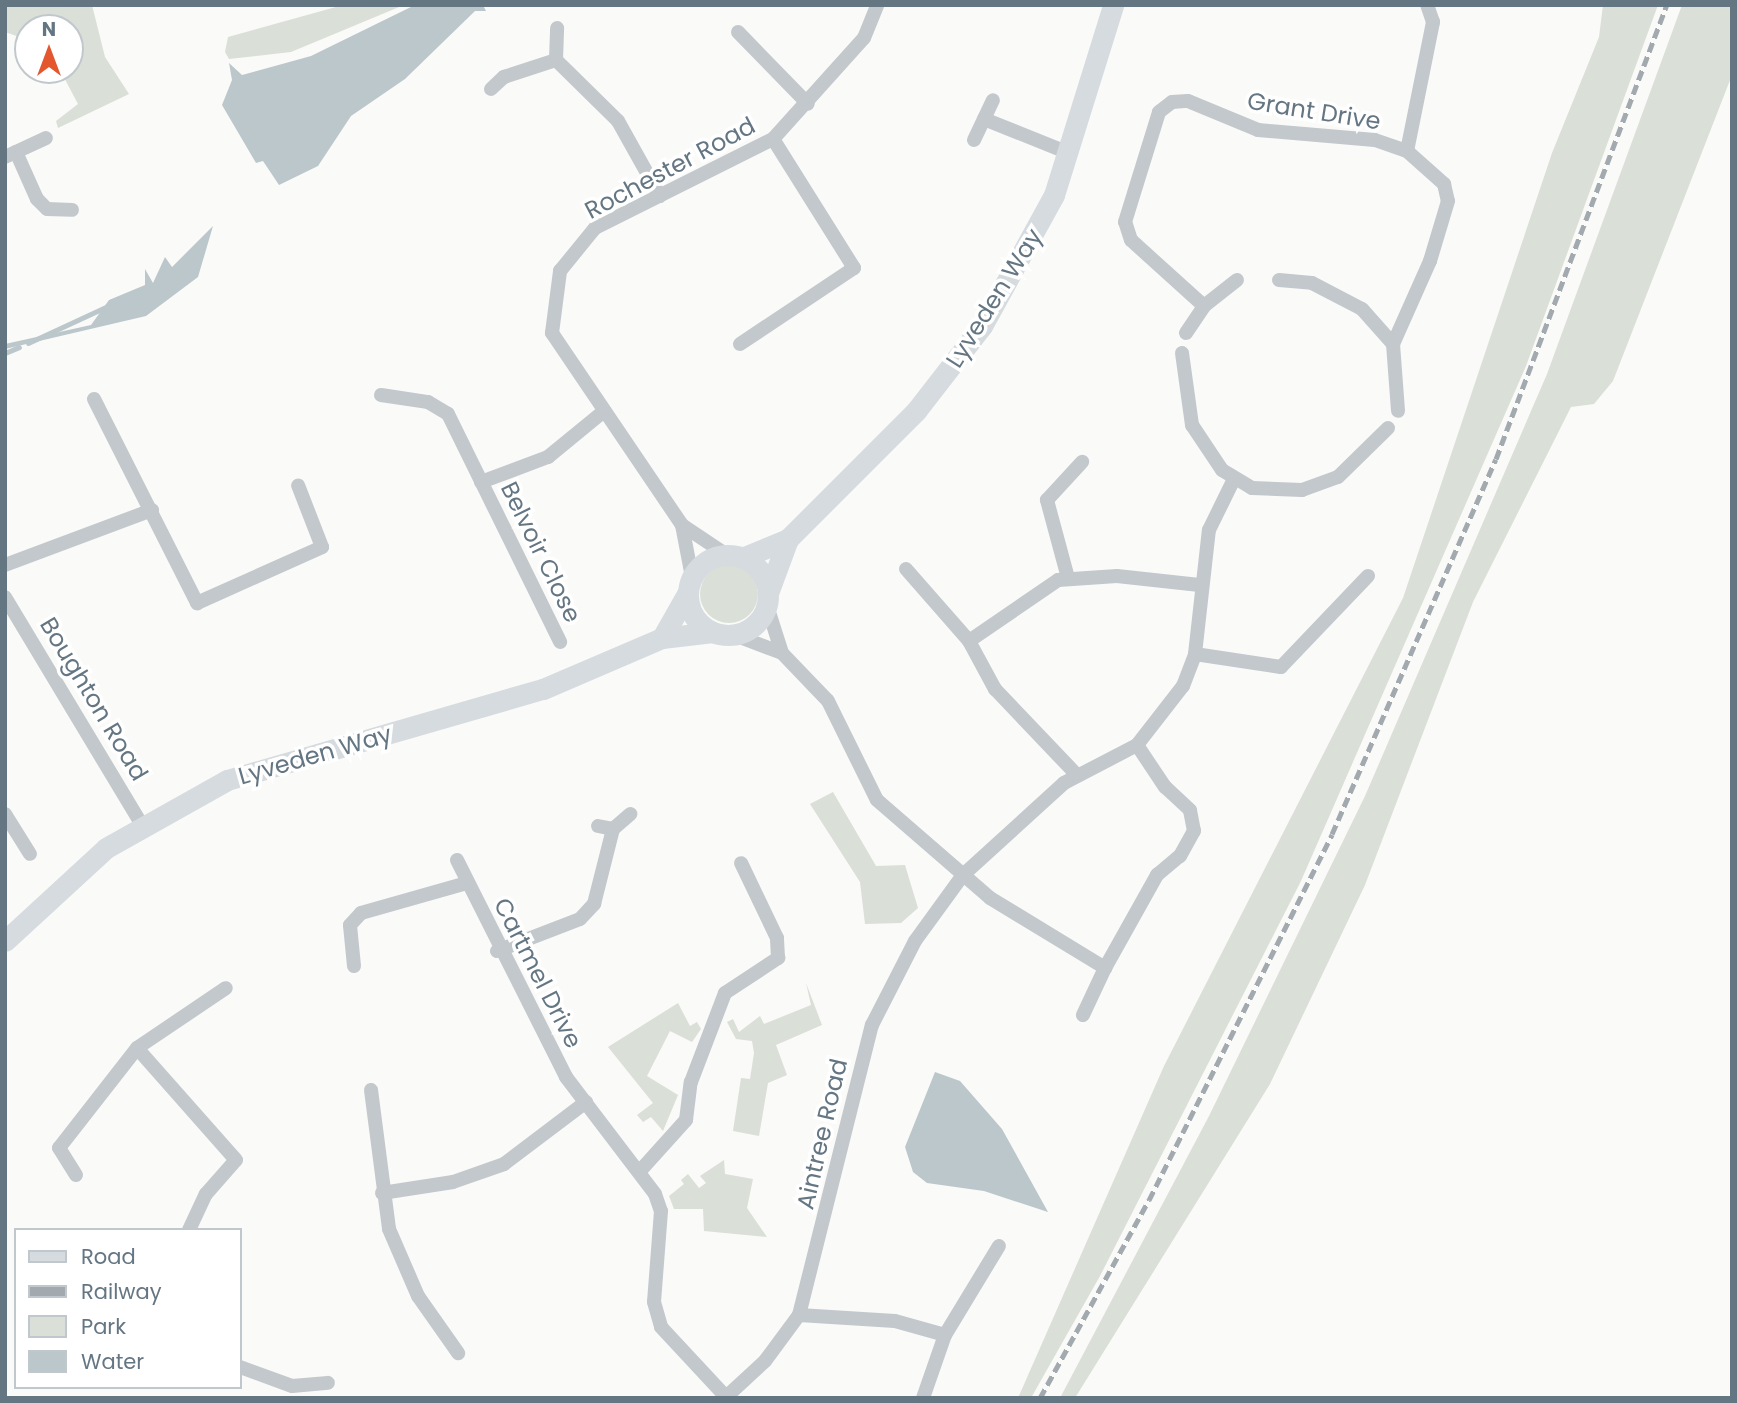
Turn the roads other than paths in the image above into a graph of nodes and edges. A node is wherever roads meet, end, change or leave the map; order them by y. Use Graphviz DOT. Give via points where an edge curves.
graph roads {
  1 [pos="877,5"];
  2 [pos="1113,5"];
  3 [pos="1427,5"];
  4 [pos="557,28"];
  5 [pos="738,33"];
  6 [pos="556,60"];
  7 [pos="491,89"];
  8 [pos="993,100"];
  9 [pos="808,104"];
  10 [pos="984,119"];
  11 [pos="46,138"];
  12 [pos="772,139"];
  13 [pos="974,140"];
  14 [pos="1408,151"];
  15 [pos="1069,153"];
  16 [pos="11,154"];
  17 [pos="660,195"];
  18 [pos="72,210"];
  19 [pos="1237,280"];
  20 [pos="1279,280"];
  21 [pos="1204,306"];
  22 [pos="1186,333"];
  23 [pos="740,344"];
  24 [pos="1393,344"];
  25 [pos="1182,353"];
  26 [pos="380,395"];
  27 [pos="94,399"];
  28 [pos="604,411"];
  29 [pos="1398,411"];
  30 [pos="1388,428"];
  31 [pos="1082,462"];
  32 [pos="1233,481"];
  33 [pos="481,482"];
  34 [pos="298,485"];
  35 [pos="152,510"];
  36 [pos="682,525"];
  37 [pos="788,539"];
  38 [pos="735,557"];
  39 [pos="5,565"];
  40 [pos="905,569"];
  41 [pos="1368,576"];
  42 [pos="1068,578"];
  43 [pos="690,585"];
  44 [pos="1200,585"];
  45 [pos="5,597"];
  46 [pos="767,600"];
  47 [pos="722,634"];
  48 [pos="662,638"];
  49 [pos="969,641"];
  50 [pos="560,642"];
  51 [pos="782,653"];
  52 [pos="1195,653"];
  53 [pos="1137,745"];
  54 [pos="1076,774"];
  55 [pos="5,814"];
  56 [pos="630,814"];
  57 [pos="142,825"];
  58 [pos="598,826"];
  59 [pos="613,829"];
  60 [pos="30,854"];
  61 [pos="457,860"];
  62 [pos="741,863"];
  63 [pos="963,875"];
  64 [pos="467,883"];
  65 [pos="5,941"];
  66 [pos="497,951"];
  67 [pos="354,966"];
  68 [pos="1105,968"];
  69 [pos="226,988"];
  70 [pos="1083,1015"];
  71 [pos="137,1048"];
  72 [pos="371,1090"];
  73 [pos="586,1102"];
  74 [pos="640,1171"];
  75 [pos="76,1175"];
  76 [pos="382,1193"];
  77 [pos="190,1228"];
  78 [pos="999,1246"];
  79 [pos="799,1315"];
  80 [pos="945,1335"];
  81 [pos="458,1353"];
  82 [pos="242,1368"];
  83 [pos="328,1383"];
  84 [pos="307,1393"];
  85 [pos="726,1398"];
  86 [pos="923,1398"];
  1 -- 9 [label="street, Rochester Road" via="864,38"];
  2 -- 15 [label="street, Lyveden Way"];
  3 -- 14 [label="street" via="1433,22"];
  4 -- 6 [label="street"];
  5 -- 9 [label="street"];
  6 -- 7 [label="street" via="503,77"];
  6 -- 17 [label="street" via="618,121"];
  8 -- 10 [label="street"];
  9 -- 12 [label="street, Rochester Road"];
  10 -- 13 [label="street"];
  10 -- 15 [label="street"];
  11 -- 16 [label="street"];
  12 -- 17 [label="street, Rochester Road"];
  12 -- 23 [label="street" via="855,268"];
  14 -- 21 [label="street, Grant Drive" via="1338,134 1258,130 1188,101 1172,102 1159,112 1125,222 1131,240"];
  14 -- 24 [label="street" via="1444,184 1448,201 1430,261"];
  15 -- 37 [label="street, Lyveden Way" via="1035,235 960,357 916,411"];
  16 -- 18 [label="street" via="47,209"];
  17 -- 28 [label="street, Rochester Road" via="595,228 559,271 552,333"];
  19 -- 21 [label="street"];
  20 -- 24 [label="street" via="1333,292 1362,309"];
  21 -- 22 [label="street"];
  24 -- 29 [label="street"];
  25 -- 32 [label="street" via="1192,425"];
  26 -- 33 [label="street, Belvoir Close" via="428,402 448,414"];
  27 -- 35 [label="street"];
  28 -- 33 [label="street, Belvoir Close" via="548,457"];
  28 -- 36 [label="street, Rochester Road"];
  30 -- 32 [label="street" via="1361,459 1317,486 1280,493"];
  31 -- 42 [label="street" via="1046,500"];
  32 -- 44 [label="street" via="1209,530"];
  33 -- 50 [label="street, Belvoir Close"];
  34 -- 35 [label="street" via="322,547 197,603"];
  35 -- 39 [label="street"];
  36 -- 38 [label="street, Rochester Road"];
  36 -- 43 [label="street, Rochester Road"];
  37 -- 38 [label="street, Lyveden Way"];
  37 -- 46 [label="street, Lyveden Way"];
  38 -- 43 [label="street, Lyveden Way" via="710,559"];
  38 -- 46 [label="street" via="758,569"];
  40 -- 49 [label="street"];
  41 -- 52 [label="street" via="1281,667"];
  42 -- 44 [label="street"];
  42 -- 49 [label="street" via="1039,587"];
  43 -- 47 [label="street" via="693,615"];
  43 -- 48 [label="street, Lyveden Way"];
  44 -- 52 [label="street"];
  45 -- 57 [label="street, Boughton Road"];
  46 -- 47 [label="street, Lyveden Way" via="751,628"];
  46 -- 51 [label="street"];
  47 -- 48 [label="street, Lyveden Way"];
  47 -- 51 [label="street"];
  48 -- 57 [label="street, Lyveden Way" via="543,689 242,775"];
  49 -- 54 [label="street" via="995,689"];
  51 -- 63 [label="street" via="839,716 858,772 877,800"];
  52 -- 53 [label="street" via="1183,686"];
  53 -- 54 [label="street, Aintree Road"];
  53 -- 68 [label="street" via="1164,787 1190,810 1194,831 1180,856 1157,875"];
  54 -- 63 [label="street, Aintree Road"];
  55 -- 60 [label="street"];
  56 -- 59 [label="street"];
  57 -- 65 [label="street, Lyveden Way" via="74,873"];
  58 -- 59 [label="street"];
  59 -- 66 [label="street" via="594,904 580,919"];
  61 -- 64 [label="street, Cartmel Drive"];
  62 -- 74 [label="street" via="777,938 778,958 725,993 691,1082 686,1120"];
  63 -- 68 [label="street"];
  63 -- 79 [label="street, Aintree Road" via="915,941 872,1025"];
  64 -- 66 [label="street, Cartmel Drive"];
  64 -- 67 [label="street" via="361,913 350,925"];
  66 -- 73 [label="street, Cartmel Drive"];
  68 -- 70 [label="street"];
  69 -- 71 [label="street"];
  71 -- 75 [label="street" via="59,1148"];
  71 -- 77 [label="street" via="236,1160 206,1194"];
  72 -- 76 [label="street"];
  73 -- 74 [label="street, Cartmel Drive"];
  73 -- 76 [label="street" via="504,1164 453,1182"];
  74 -- 85 [label="street, Cartmel Drive" via="661,1211 653,1280 661,1327"];
  76 -- 81 [label="street" via="403,1266"];
  78 -- 80 [label="street"];
  79 -- 80 [label="street" via="895,1321"];
  79 -- 85 [label="street, Aintree Road" via="765,1361"];
  80 -- 86 [label="street"];
  82 -- 84 [label="street"];
  83 -- 84 [label="street"];
}
